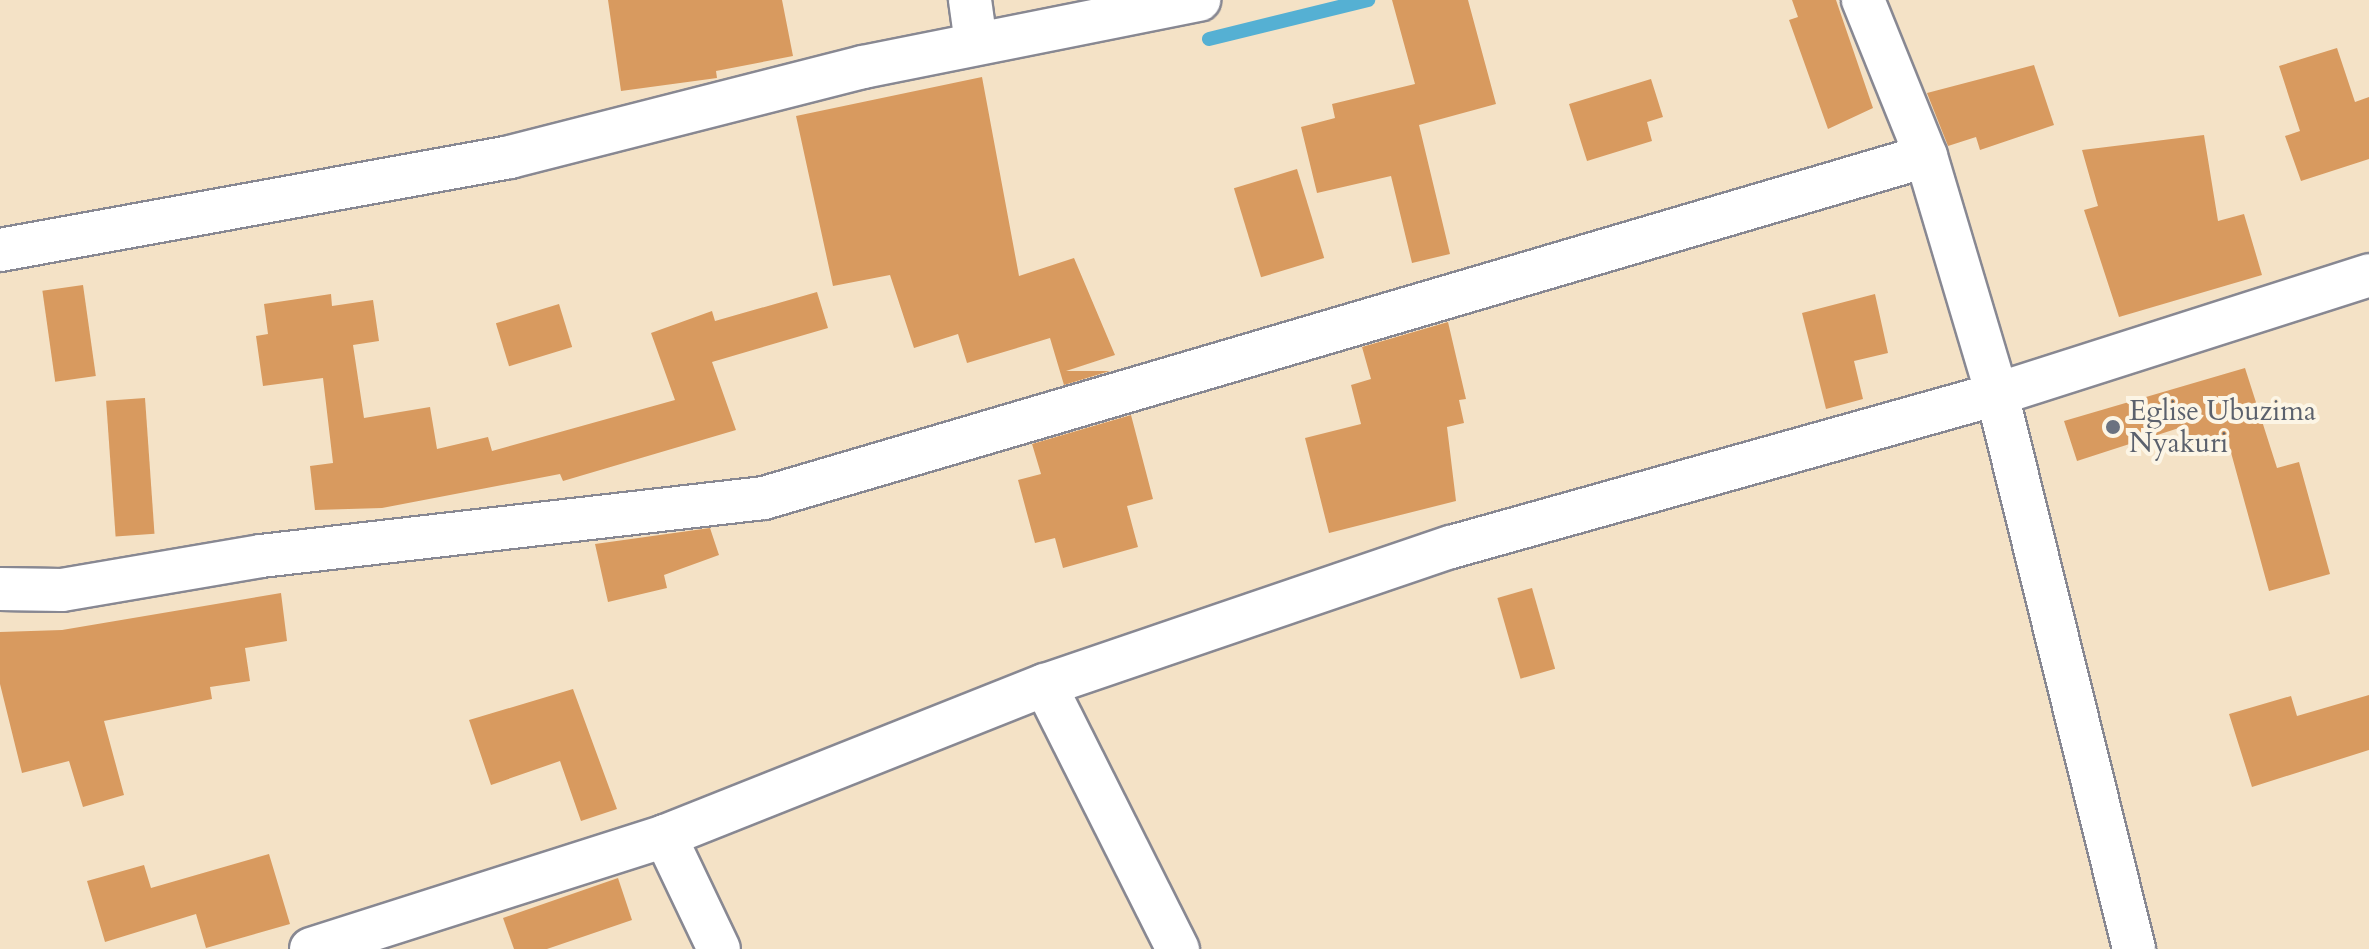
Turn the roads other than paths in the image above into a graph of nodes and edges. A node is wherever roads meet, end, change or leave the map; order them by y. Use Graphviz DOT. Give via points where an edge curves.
graph roads {
  1 [pos="970,0"];
  2 [pos="1199,0"];
  3 [pos="1863,0"];
  4 [pos="976,43"];
  5 [pos="1926,156"];
  6 [pos="0,250"];
  7 [pos="2369,275"];
  8 [pos="1997,394"];
  9 [pos="0,589"];
  10 [pos="1045,685"];
  11 [pos="665,836"];
  12 [pos="311,949"];
  13 [pos="719,949"];
  14 [pos="1178,949"];
  15 [pos="2134,949"];
  1 -- 4 [label="street"];
  2 -- 4 [label="street"];
  3 -- 5 [label="street"];
  4 -- 6 [label="street" via="510,157"];
  5 -- 8 [label="street"];
  5 -- 9 [label="street" via="764,498 261,556 62,590"];
  7 -- 8 [label="street"];
  8 -- 10 [label="street" via="1451,547"];
  8 -- 15 [label="street"];
  10 -- 11 [label="street"];
  10 -- 14 [label="street"];
  11 -- 12 [label="street"];
  11 -- 13 [label="street"];
}
